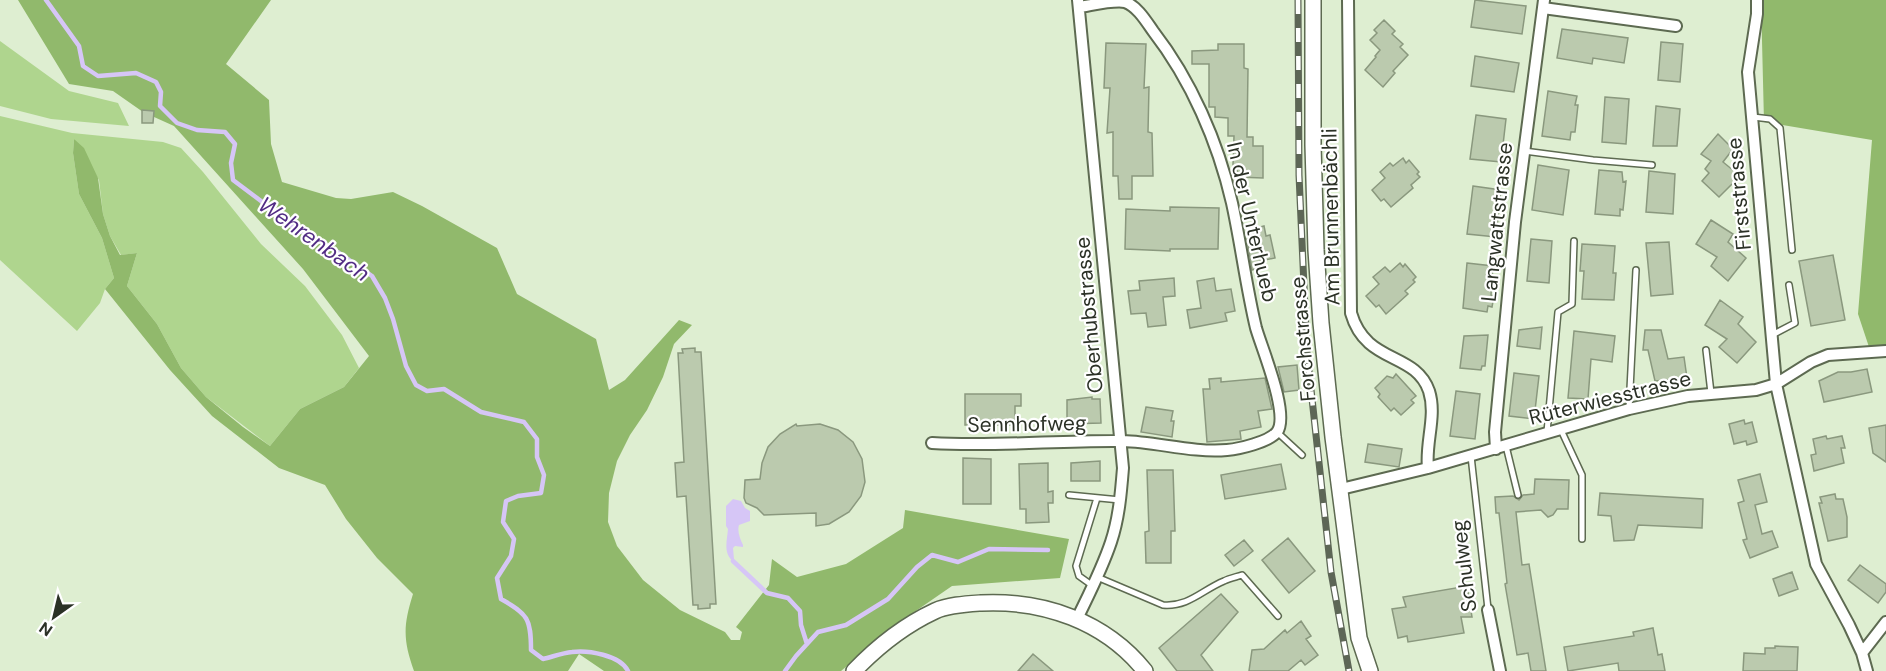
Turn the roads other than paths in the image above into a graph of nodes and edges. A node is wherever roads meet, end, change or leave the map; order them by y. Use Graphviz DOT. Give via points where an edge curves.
graph roads {
  1 [pos="1313,0"];
  2 [pos="1348,0"];
  3 [pos="1757,0"];
  4 [pos="1079,4"];
  5 [pos="1543,4"];
  6 [pos="1676,26"];
  7 [pos="1751,117"];
  8 [pos="1524,150"];
  9 [pos="1652,165"];
  10 [pos="1574,241"];
  11 [pos="1792,250"];
  12 [pos="1636,270"];
  13 [pos="1789,285"];
  14 [pos="1772,336"];
  15 [pos="1706,350"];
  16 [pos="1886,351"];
  17 [pos="1776,384"];
  18 [pos="1711,393"];
  19 [pos="1629,410"];
  20 [pos="1561,430"];
  21 [pos="1277,432"];
  22 [pos="1547,434"];
  23 [pos="1122,441"];
  24 [pos="932,443"];
  25 [pos="1501,447"];
  26 [pos="1302,456"];
  27 [pos="1471,456"];
  28 [pos="1428,468"];
  29 [pos="1341,489"];
  30 [pos="1069,495"];
  31 [pos="1518,495"];
  32 [pos="1098,498"];
  33 [pos="1120,500"];
  34 [pos="1582,539"];
  35 [pos="1095,582"];
  36 [pos="1488,610"];
  37 [pos="1278,616"];
  38 [pos="1077,619"];
  39 [pos="1886,622"];
  40 [pos="1862,653"];
  41 [pos="854,671"];
  42 [pos="1145,671"];
  43 [pos="1370,671"];
  44 [pos="1500,671"];
  45 [pos="1867,671"];
  1 -- 29 [label="main road, Forchstrasse" via="1316,250"];
  2 -- 28 [label="street, Am Brunnenbächli" via="1351,312 1367,343 1419,373 1428,388 1432,410"];
  3 -- 7 [label="street, Firststrasse" via="1748,72"];
  4 -- 21 [label="street, In der Unterhueb" via="1125,2 1136,10 1190,89 1212,138 1232,203 1259,338 1281,408"];
  4 -- 23 [label="street, Oberhubstrasse"];
  5 -- 6 [label="street"];
  5 -- 8 [label="street, Langwattstrasse"];
  7 -- 11 [label="lane" via="1770,119 1780,128"];
  7 -- 14 [label="street, Firststrasse"];
  8 -- 9 [label="lane"];
  8 -- 25 [label="street, Langwattstrasse" via="1496,432"];
  10 -- 22 [label="lane" via="1572,304 1558,312"];
  12 -- 19 [label="lane"];
  13 -- 14 [label="lane" via="1796,322"];
  14 -- 17 [label="street, Firststrasse"];
  15 -- 18 [label="lane"];
  16 -- 17 [label="street, Rüterwiesstrasse" via="1828,355"];
  17 -- 18 [label="street, Rüterwiesstrasse" via="1756,390"];
  17 -- 40 [label="street, Firststrasse" via="1816,564"];
  18 -- 19 [label="street, Rüterwiesstrasse"];
  19 -- 20 [label="street, Rüterwiesstrasse"];
  20 -- 22 [label="street, Rüterwiesstrasse"];
  20 -- 34 [label="lane" via="1582,475"];
  21 -- 23 [label="street" via="1261,442 1228,450"];
  21 -- 26 [label="lane"];
  22 -- 25 [label="street, Rüterwiesstrasse"];
  23 -- 24 [label="street, Sennhofweg"];
  23 -- 33 [label="street, Oberhubstrasse"];
  25 -- 27 [label="street, Rüterwiesstrasse"];
  25 -- 31 [label="lane"];
  27 -- 28 [label="street, Rüterwiesstrasse"];
  27 -- 36 [label="lane, Schulweg"];
  28 -- 29 [label="street, Rüterwiesstrasse"];
  29 -- 43 [label="main road, Forchstrasse" via="1359,638"];
  30 -- 32 [label="lane"];
  32 -- 33 [label="lane"];
  32 -- 35 [label="lane" via="1076,566 1079,576"];
  33 -- 35 [label="street, Oberhubstrasse" via="1112,540"];
  35 -- 37 [label="lane" via="1170,605 1193,600 1223,581 1242,575"];
  35 -- 38 [label="street, Oberhubstrasse"];
  36 -- 44 [label="street, Schulweg"];
  38 -- 41 [label="main road" via="1021,603 966,604 936,610 893,636"];
  38 -- 42 [label="main road" via="1121,648"];
  39 -- 40 [label="street"];
  40 -- 45 [label="street, Firststrasse"];
}
